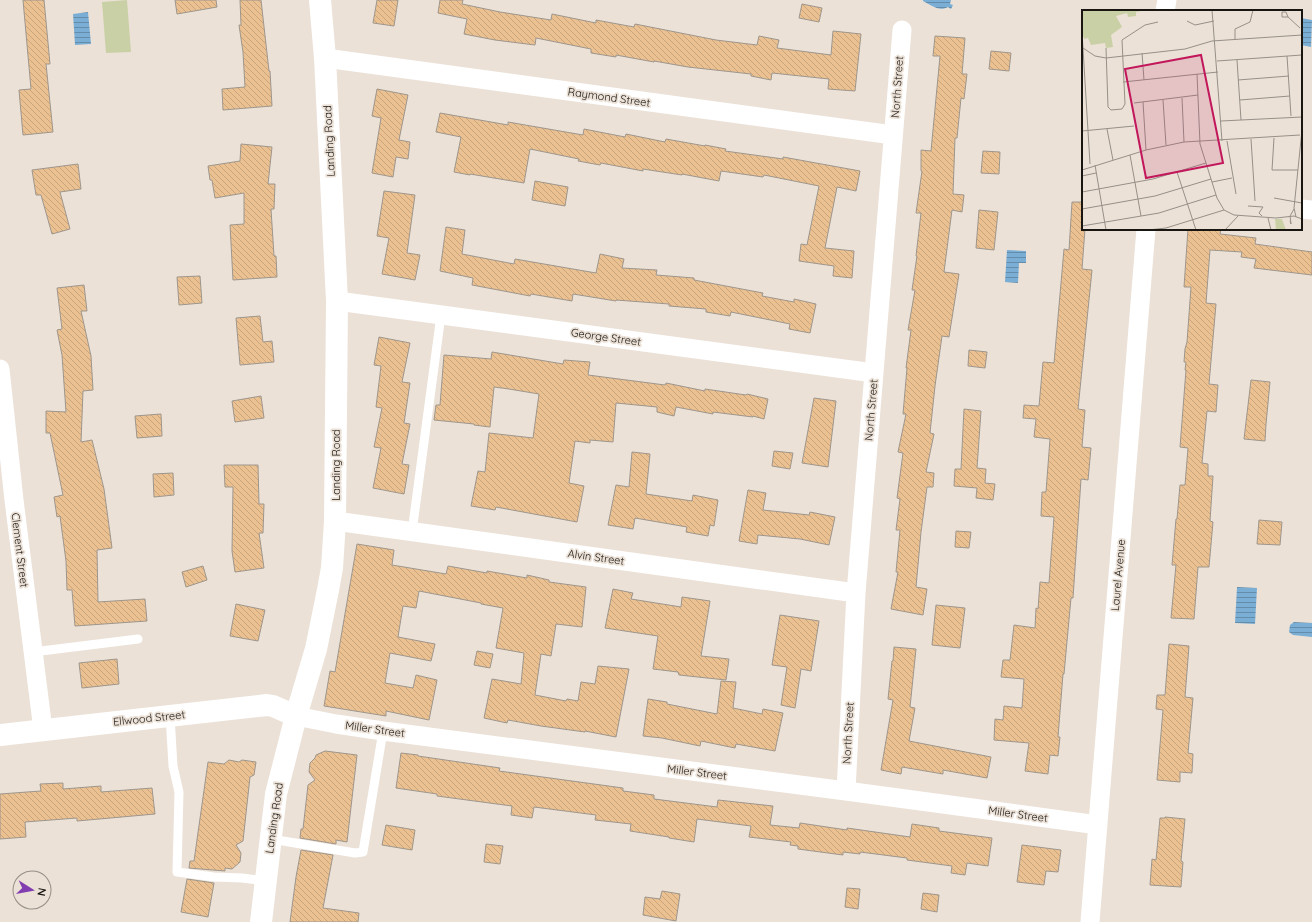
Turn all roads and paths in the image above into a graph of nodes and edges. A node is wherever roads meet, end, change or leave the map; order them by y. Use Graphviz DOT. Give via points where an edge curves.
graph roads {
  1 [pos="320,0"];
  2 [pos="1167,0"];
  3 [pos="1165,10"];
  4 [pos="902,30"];
  5 [pos="325,58"];
  6 [pos="893,135"];
  7 [pos="1302,209"];
  8 [pos="1312,210"];
  9 [pos="1146,230"];
  10 [pos="337,301"];
  11 [pos="441,315"];
  12 [pos="0,370"];
  13 [pos="874,373"];
  14 [pos="335,521"];
  15 [pos="412,532"];
  16 [pos="856,593"];
  17 [pos="138,639"];
  18 [pos="33,652"];
  19 [pos="170,716"];
  20 [pos="296,716"];
  21 [pos="43,730"];
  22 [pos="383,731"];
  23 [pos="0,735"];
  24 [pos="846,791"];
  25 [pos="1098,825"];
  26 [pos="271,839"];
  27 [pos="266,881"];
  28 [pos="261,922"];
  29 [pos="1090,922"];
  1 -- 5 [label="street, Landing Road"];
  2 -- 3 [label="street"];
  4 -- 6 [label="street, North Street"];
  5 -- 6 [label="street, Raymond Street"];
  5 -- 10 [label="street, Landing Road"];
  6 -- 13 [label="street, North Street"];
  7 -- 8 [label="street"];
  9 -- 25 [label="street, Laurel Avenue"];
  10 -- 11 [label="street, George Street"];
  10 -- 14 [label="street, Landing Road"];
  11 -- 13 [label="street, George Street"];
  11 -- 15 [label="lane"];
  12 -- 18 [label="street, Clement Street"];
  13 -- 16 [label="street, North Street"];
  14 -- 15 [label="street, Alvin Street"];
  14 -- 20 [label="street, Landing Road" via="328,590 316,649"];
  15 -- 16 [label="street, Alvin Street"];
  16 -- 24 [label="street, North Street"];
  17 -- 18 [label="lane"];
  18 -- 21 [label="street, Clement Street"];
  19 -- 20 [label="street, Ellwood Street" via="267,705"];
  19 -- 21 [label="street, Ellwood Street"];
  19 -- 27 [label="lane" via="173,766 180,792 177,872"];
  20 -- 22 [label="street, Miller Street"];
  20 -- 26 [label="street, Landing Road" via="276,794"];
  21 -- 23 [label="street, Ellwood Street"];
  22 -- 24 [label="street, Miller Street"];
  22 -- 26 [label="lane" via="363,852"];
  24 -- 25 [label="street, Miller Street"];
  25 -- 29 [label="street, Laurel Avenue"];
  26 -- 27 [label="street, Landing Road"];
  27 -- 28 [label="street, Landing Road"];
}
